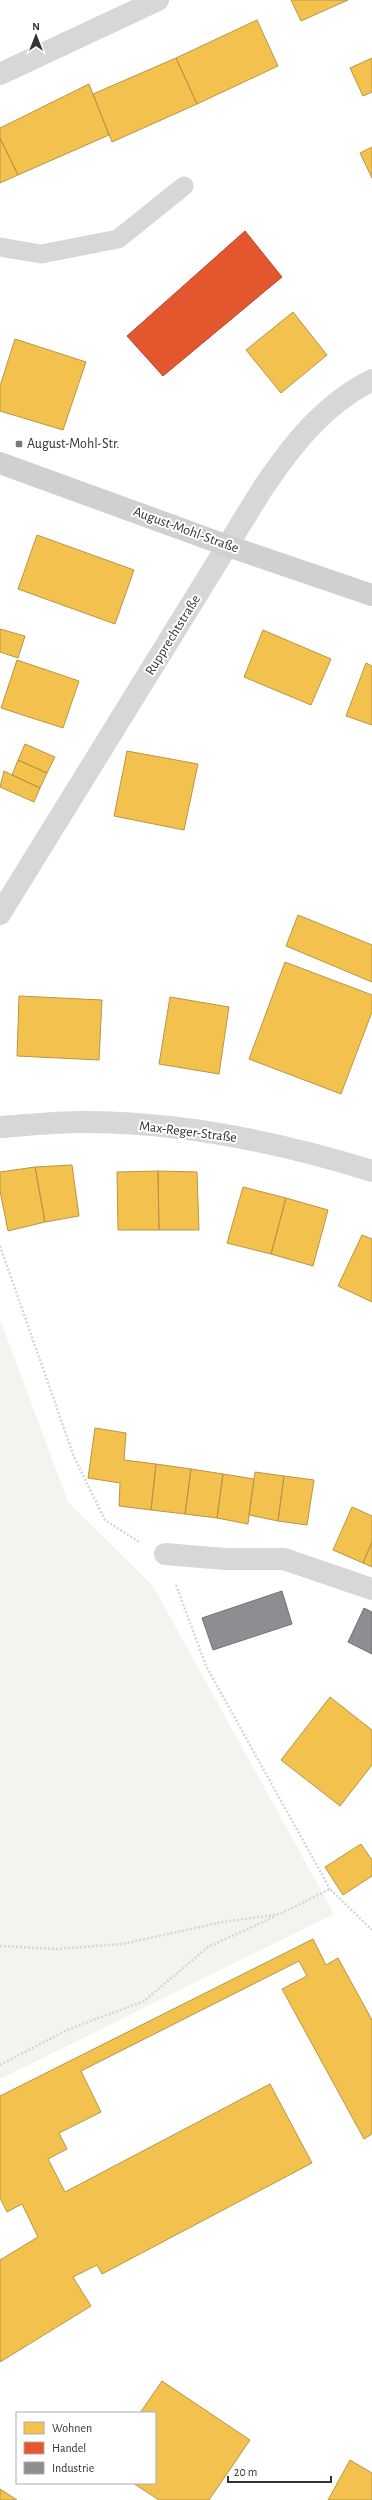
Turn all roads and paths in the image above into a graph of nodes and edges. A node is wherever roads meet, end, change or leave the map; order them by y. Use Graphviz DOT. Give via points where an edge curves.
graph roads {
  1 [pos="158,0"];
  2 [pos="0,74"];
  3 [pos="184,186"];
  4 [pos="0,248"];
  5 [pos="372,380"];
  6 [pos="0,463"];
  7 [pos="228,546"];
  8 [pos="372,595"];
  9 [pos="0,914"];
  10 [pos="0,1127"];
  11 [pos="372,1171"];
  12 [pos="0,1246"];
  13 [pos="164,1554"];
  14 [pos="372,1589"];
  15 [pos="330,1889"];
  16 [pos="280,1914"];
  17 [pos="372,1930"];
  18 [pos="0,1946"];
  19 [pos="0,2065"];
  1 -- 2 [label="street"];
  3 -- 4 [label="lane" via="118,239 41,254"];
  5 -- 7 [label="street, Rupprechtstraße" via="337,402 290,449"];
  6 -- 7 [label="main road, August-Mohl-Straße"];
  7 -- 8 [label="main road, August-Mohl-Straße"];
  7 -- 9 [label="street, Rupprechtstraße"];
  10 -- 11 [label="street, Max-Reger-Straße" via="91,1122 180,1129 323,1156"];
  12 -- 13 [label="path" via="74,1458 105,1520"];
  13 -- 14 [label="street" via="225,1559 284,1559"];
  13 -- 15 [label="path" via="206,1666"];
  15 -- 16 [label="path"];
  15 -- 17 [label="path"];
  16 -- 18 [label="path" via="223,1922 122,1944 57,1949"];
  16 -- 19 [label="path" via="208,1948 144,2001 67,2030"];
}
